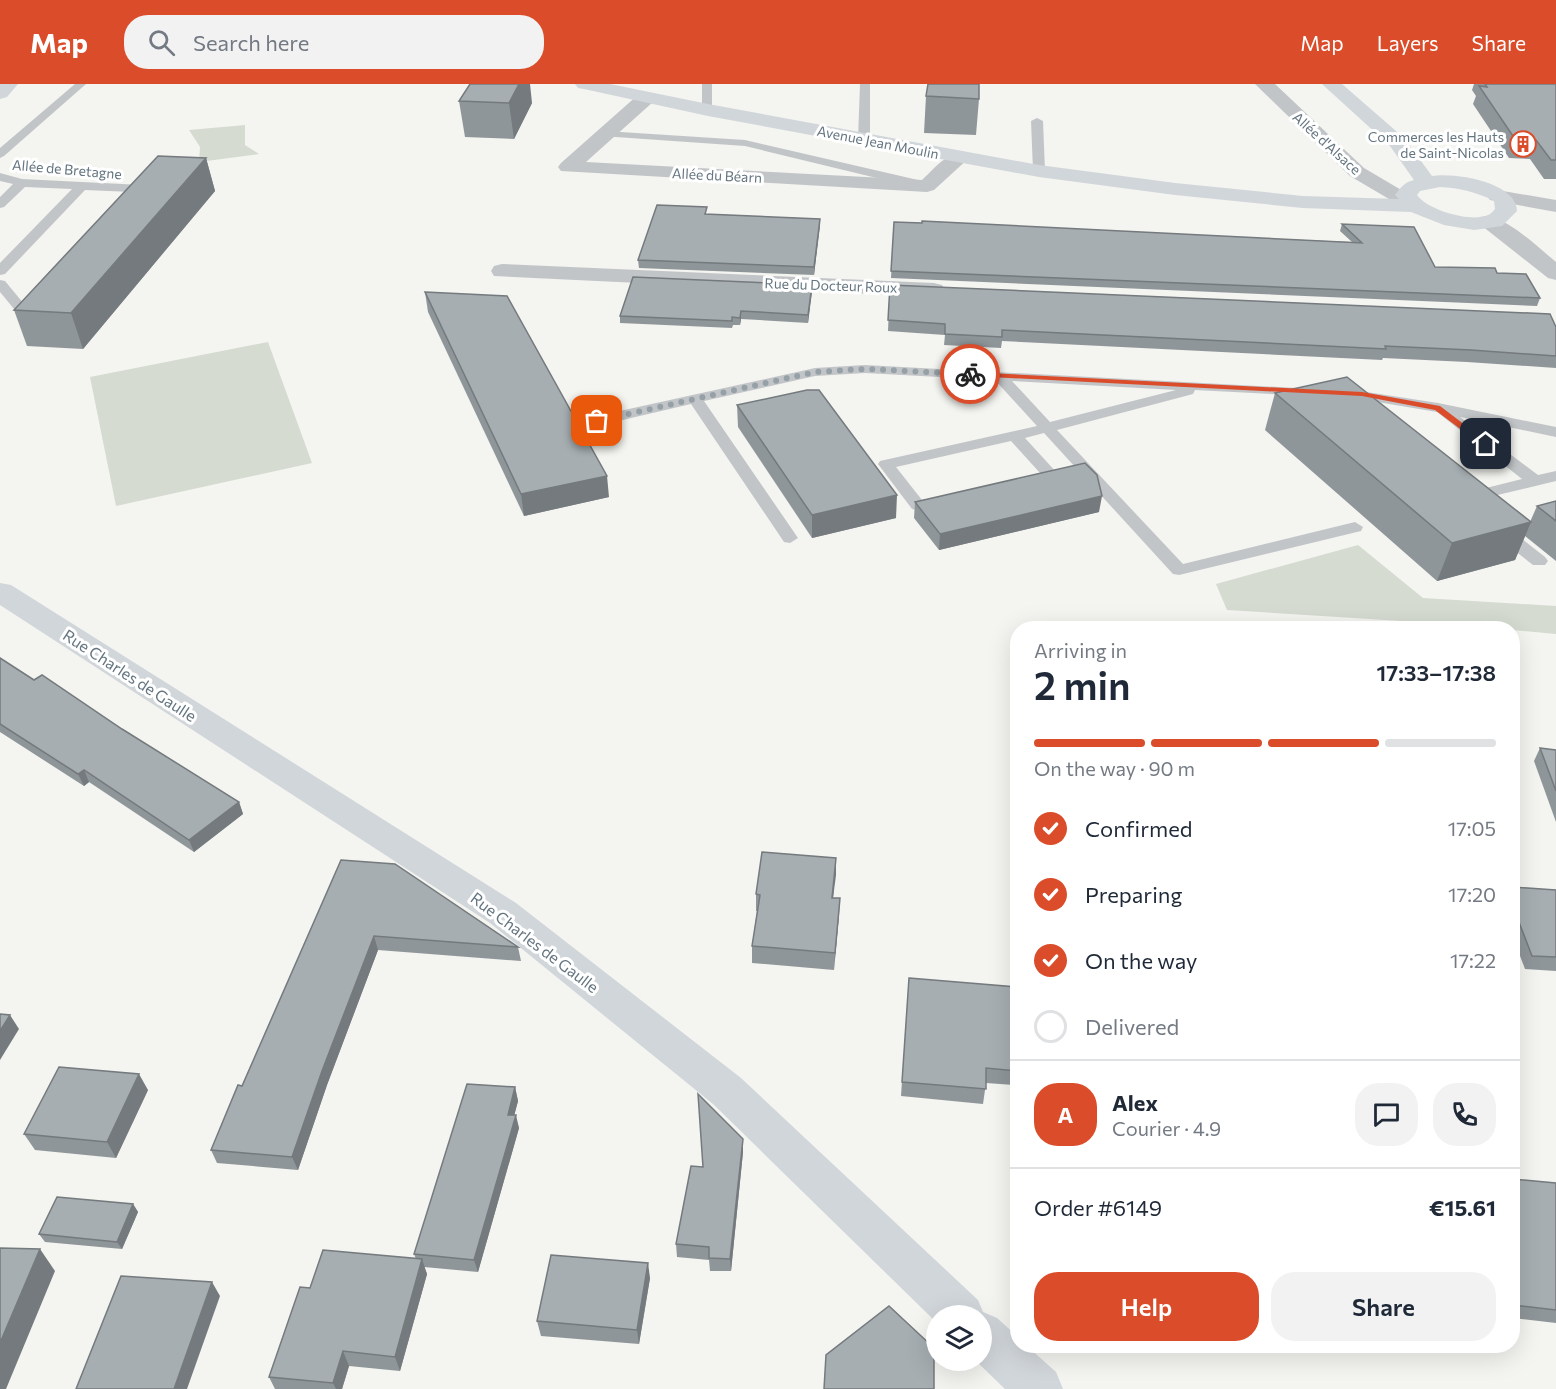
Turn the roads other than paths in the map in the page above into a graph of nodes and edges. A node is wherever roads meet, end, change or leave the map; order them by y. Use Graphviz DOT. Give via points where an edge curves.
graph roads {
  1 [pos="9,84"];
  2 [pos="81,84"];
  3 [pos="584,84"];
  4 [pos="707,84"];
  5 [pos="865,84"];
  6 [pos="1264,84"];
  7 [pos="1332,84"];
  8 [pos="0,93"];
  9 [pos="646,98"];
  10 [pos="708,110"];
  11 [pos="1374,119"];
  12 [pos="1037,121"];
  13 [pos="605,134"];
  14 [pos="864,139"];
  15 [pos="1425,149"];
  16 [pos="0,154"];
  17 [pos="959,158"];
  18 [pos="1445,162"];
  19 [pos="1039,171"];
  20 [pos="0,177"];
  21 [pos="1425,182"];
  22 [pos="22,183"];
  23 [pos="1473,185"];
  24 [pos="82,186"];
  25 [pos="927,186"];
  26 [pos="1404,198"];
  27 [pos="0,204"];
  28 [pos="126,206"];
  29 [pos="1556,206"];
  30 [pos="1497,210"];
  31 [pos="1556,215"];
  32 [pos="0,271"];
  33 [pos="502,271"];
  34 [pos="1556,273"];
  35 [pos="0,284"];
  36 [pos="47,288"];
  37 [pos="957,291"];
  38 [pos="998,375"];
  39 [pos="1205,387"];
  40 [pos="1362,394"];
  41 [pos="694,398"];
  42 [pos="1438,408"];
  43 [pos="1364,413"];
  44 [pos="597,421"];
  45 [pos="1048,428"];
  46 [pos="1556,432"];
  47 [pos="1015,436"];
  48 [pos="1556,476"];
  49 [pos="1535,481"];
  50 [pos="1018,483"];
  51 [pos="952,499"];
  52 [pos="1354,526"];
  53 [pos="790,538"];
  54 [pos="1539,561"];
  55 [pos="0,592"];
  56 [pos="951,1305"];
  57 [pos="992,1344"];
  58 [pos="1039,1389"];
  1 -- 8 [label="street"];
  2 -- 16 [label="lane"];
  3 -- 9 [label="street, Avenue Jean Moulin"];
  4 -- 10 [label="lane"];
  5 -- 14 [label="lane"];
  6 -- 26 [label="street, Allée d'Alsace" via="1357,172"];
  7 -- 11 [label="street"];
  9 -- 10 [label="street, Avenue Jean Moulin"];
  9 -- 13 [label="street, Allée du Béarn"];
  10 -- 14 [label="street, Avenue Jean Moulin"];
  11 -- 15 [label="street"];
  11 -- 21 [label="street" via="1417,165"];
  12 -- 19 [label="lane"];
  13 -- 25 [label="lane" via="745,143"];
  13 -- 25 [label="street, Allée du Béarn" via="568,167"];
  14 -- 17 [label="street, Avenue Jean Moulin"];
  17 -- 19 [label="street, Avenue Jean Moulin"];
  17 -- 25 [label="street"];
  18 -- 23 [label="street"];
  19 -- 26 [label="street, Avenue Jean Moulin" via="1303,202"];
  20 -- 22 [label="lane, Allée de Bretagne"];
  21 -- 23 [label="street"];
  21 -- 26 [label="street" via="1408,189"];
  22 -- 24 [label="lane, Allée de Bretagne"];
  22 -- 27 [label="lane"];
  23 -- 30 [label="street"];
  24 -- 28 [label="lane, Allée de Bretagne" via="142,189"];
  24 -- 32 [label="lane"];
  26 -- 30 [label="street" via="1422,213 1446,220 1473,223"];
  29 -- 30 [label="street"];
  30 -- 31 [label="street"];
  30 -- 34 [label="street"];
  33 -- 37 [label="street, Rue du Docteur Roux"];
  35 -- 36 [label="lane" via="24,312"];
  38 -- 39 [label="lane"];
  38 -- 41 [label="lane" via="865,369 815,372"];
  38 -- 45 [label="lane"];
  39 -- 40 [label="lane"];
  39 -- 45 [label="lane"];
  40 -- 42 [label="lane"];
  40 -- 43 [label="lane"];
  41 -- 44 [label="lane"];
  41 -- 53 [label="lane"];
  42 -- 46 [label="lane"];
  42 -- 49 [label="lane"];
  45 -- 47 [label="lane"];
  45 -- 52 [label="lane" via="1179,570"];
  47 -- 50 [label="lane" via="1051,476"];
  47 -- 51 [label="lane" via="886,464 918,506"];
  48 -- 49 [label="lane"];
  49 -- 54 [label="lane" via="1457,496"];
  55 -- 56 [label="street, Rue Charles de Gaulle" via="502,913 727,1091"];
  57 -- 58 [label="street"];
}
